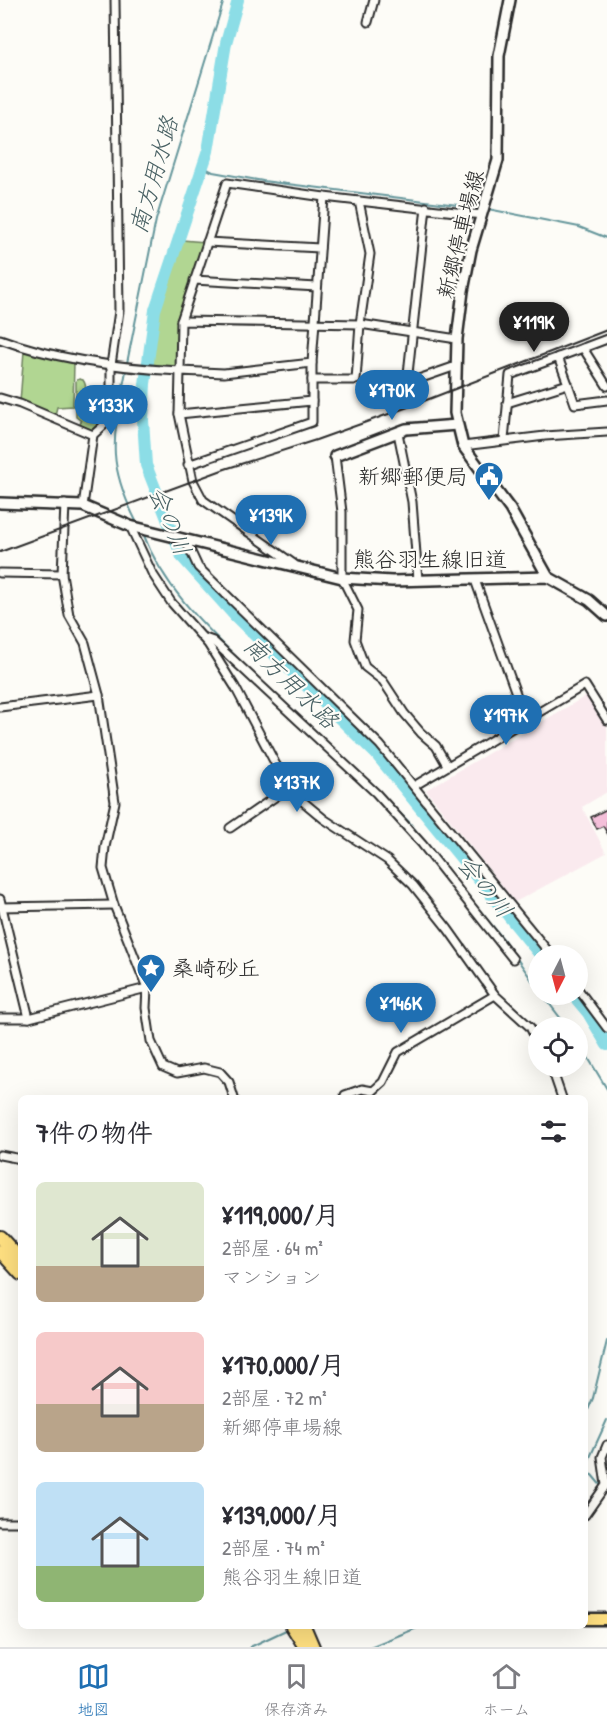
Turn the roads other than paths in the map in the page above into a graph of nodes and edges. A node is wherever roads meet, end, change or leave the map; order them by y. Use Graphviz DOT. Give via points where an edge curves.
graph roads {
  1 [pos="115,0"];
  2 [pos="374,0"];
  3 [pos="510,0"];
  4 [pos="368,22"];
  5 [pos="324,197"];
  6 [pos="359,201"];
  7 [pos="426,207"];
  8 [pos="482,215"];
  9 [pos="207,242"];
  10 [pos="320,248"];
  11 [pos="194,280"];
  12 [pos="317,287"];
  13 [pos="182,321"];
  14 [pos="315,322"];
  15 [pos="360,324"];
  16 [pos="414,332"];
  17 [pos="0,339"];
  18 [pos="457,339"];
  19 [pos="607,339"];
  20 [pos="583,348"];
  21 [pos="558,357"];
  22 [pos="312,363"];
  23 [pos="111,365"];
  24 [pos="456,366"];
  25 [pos="180,371"];
  26 [pos="312,380"];
  27 [pos="568,384"];
  28 [pos="607,386"];
  29 [pos="0,398"];
  30 [pos="607,400"];
  31 [pos="312,401"];
  32 [pos="507,403"];
  33 [pos="179,414"];
  34 [pos="456,425"];
  35 [pos="607,432"];
  36 [pos="398,433"];
  37 [pos="93,435"];
  38 [pos="504,440"];
  39 [pos="464,446"];
  40 [pos="335,456"];
  41 [pos="188,465"];
  42 [pos="0,503"];
  43 [pos="65,504"];
  44 [pos="83,506"];
  45 [pos="130,526"];
  46 [pos="185,539"];
  47 [pos="297,567"];
  48 [pos="0,573"];
  49 [pos="62,574"];
  50 [pos="342,578"];
  51 [pos="548,578"];
  52 [pos="418,580"];
  53 [pos="475,580"];
  54 [pos="607,616"];
  55 [pos="202,637"];
  56 [pos="99,694"];
  57 [pos="0,707"];
  58 [pos="607,719"];
  59 [pos="526,721"];
  60 [pos="447,765"];
  61 [pos="291,786"];
  62 [pos="414,786"];
  63 [pos="230,828"];
  64 [pos="0,899"];
  65 [pos="114,905"];
  66 [pos="1,907"];
  67 [pos="543,945"];
  68 [pos="513,959"];
  69 [pos="147,988"];
  70 [pos="495,995"];
  71 [pos="588,1002"];
  72 [pos="0,1018"];
  73 [pos="28,1018"];
  74 [pos="528,1025"];
  75 [pos="607,1028"];
  76 [pos="555,1077"];
  77 [pos="233,1095"];
  78 [pos="345,1095"];
  79 [pos="561,1095"];
  80 [pos="0,1155"];
  81 [pos="18,1158"];
  82 [pos="0,1237"];
  83 [pos="0,1251"];
  84 [pos="18,1257"];
  85 [pos="18,1271"];
  86 [pos="607,1445"];
  87 [pos="605,1461"];
  88 [pos="606,1481"];
  89 [pos="588,1511"];
  90 [pos="0,1522"];
  91 [pos="18,1522"];
  92 [pos="588,1619"];
  93 [pos="607,1619"];
  94 [pos="294,1629"];
  95 [pos="305,1629"];
  96 [pos="305,1647"];
  97 [pos="313,1647"];
  1 -- 23 [label="street" via="119,310"];
  2 -- 4 [label="street"];
  3 -- 8 [label="street, 新郷停車場線" via="499,56 498,160"];
  5 -- 6 [label="street"];
  5 -- 9 [label="street" via="227,183"];
  5 -- 10 [label="street"];
  6 -- 7 [label="street"];
  6 -- 15 [label="street" via="370,254"];
  7 -- 8 [label="street"];
  7 -- 16 [label="street"];
  8 -- 18 [label="street, 新郷停車場線" via="467,268"];
  9 -- 10 [label="street"];
  9 -- 11 [label="street"];
  10 -- 12 [label="street"];
  11 -- 12 [label="street"];
  11 -- 13 [label="street"];
  12 -- 14 [label="street"];
  13 -- 14 [label="street"];
  13 -- 25 [label="street"];
  14 -- 15 [label="street"];
  14 -- 22 [label="street"];
  15 -- 16 [label="street"];
  15 -- 26 [label="street" via="356,380"];
  16 -- 18 [label="street"];
  16 -- 24 [label="street" via="406,383"];
  17 -- 23 [label="street" via="34,352"];
  18 -- 24 [label="street, 新郷停車場線"];
  19 -- 20 [label="street"];
  20 -- 21 [label="street"];
  20 -- 28 [label="street"];
  21 -- 27 [label="street"];
  21 -- 32 [label="street" via="510,375"];
  22 -- 25 [label="street" via="224,373"];
  22 -- 26 [label="street"];
  23 -- 25 [label="street"];
  23 -- 37 [label="street" via="111,401 103,426"];
  24 -- 34 [label="street, 新郷停車場線"];
  25 -- 33 [label="street"];
  26 -- 31 [label="street"];
  27 -- 30 [label="street" via="575,404"];
  27 -- 32 [label="street"];
  29 -- 37 [label="street"];
  31 -- 33 [label="street"];
  31 -- 41 [label="street" via="312,422"];
  32 -- 38 [label="street"];
  33 -- 41 [label="street"];
  34 -- 36 [label="street"];
  34 -- 39 [label="street"];
  35 -- 38 [label="street"];
  36 -- 40 [label="street"];
  36 -- 52 [label="street" via="412,502"];
  37 -- 44 [label="street"];
  38 -- 39 [label="street"];
  39 -- 51 [label="street" via="510,509"];
  40 -- 50 [label="street" via="342,512"];
  41 -- 47 [label="street" via="203,500"];
  42 -- 43 [label="street, 熊谷羽生線旧道"];
  43 -- 44 [label="street, 熊谷羽生線旧道"];
  43 -- 49 [label="street"];
  44 -- 45 [label="street, 熊谷羽生線旧道"];
  45 -- 46 [label="street, 熊谷羽生線旧道"];
  45 -- 55 [label="street" via="152,573"];
  46 -- 47 [label="street, 熊谷羽生線旧道"];
  46 -- 62 [label="street" via="198,567 380,745"];
  47 -- 50 [label="street, 熊谷羽生線旧道"];
  48 -- 49 [label="street"];
  49 -- 56 [label="street" via="69,615 85,643"];
  50 -- 52 [label="street, 熊谷羽生線旧道"];
  50 -- 60 [label="street" via="358,610 356,640 364,667 383,681"];
  51 -- 53 [label="street, 熊谷羽生線旧道"];
  51 -- 54 [label="street, 熊谷羽生線旧道" via="589,600"];
  52 -- 53 [label="street, 熊谷羽生線旧道"];
  53 -- 59 [label="street"];
  55 -- 61 [label="street"];
  55 -- 68 [label="street" via="213,640 376,793 422,844"];
  56 -- 57 [label="street"];
  56 -- 65 [label="street" via="115,802 103,868"];
  58 -- 59 [label="street" via="585,686"];
  59 -- 60 [label="street"];
  60 -- 62 [label="street"];
  61 -- 63 [label="street"];
  61 -- 70 [label="street" via="324,819 387,860 413,885"];
  62 -- 67 [label="street"];
  64 -- 66 [label="street"];
  65 -- 66 [label="street"];
  65 -- 69 [label="street"];
  66 -- 73 [label="street"];
  69 -- 73 [label="street"];
  69 -- 77 [label="street" via="151,1041 163,1067 177,1073 204,1068 220,1072"];
  70 -- 74 [label="street"];
  70 -- 78 [label="street" via="398,1052 383,1083 373,1090"];
  71 -- 75 [label="street"];
  72 -- 73 [label="street"];
  76 -- 79 [label="street"];
  80 -- 81 [label="street"];
  82 -- 84 [label="highway"];
  83 -- 85 [label="highway"];
  86 -- 87 [label="street"];
  87 -- 88 [label="street"];
  88 -- 89 [label="street"];
  90 -- 91 [label="street"];
  92 -- 93 [label="main road"];
  94 -- 96 [label="highway"];
  95 -- 97 [label="highway"];
}
